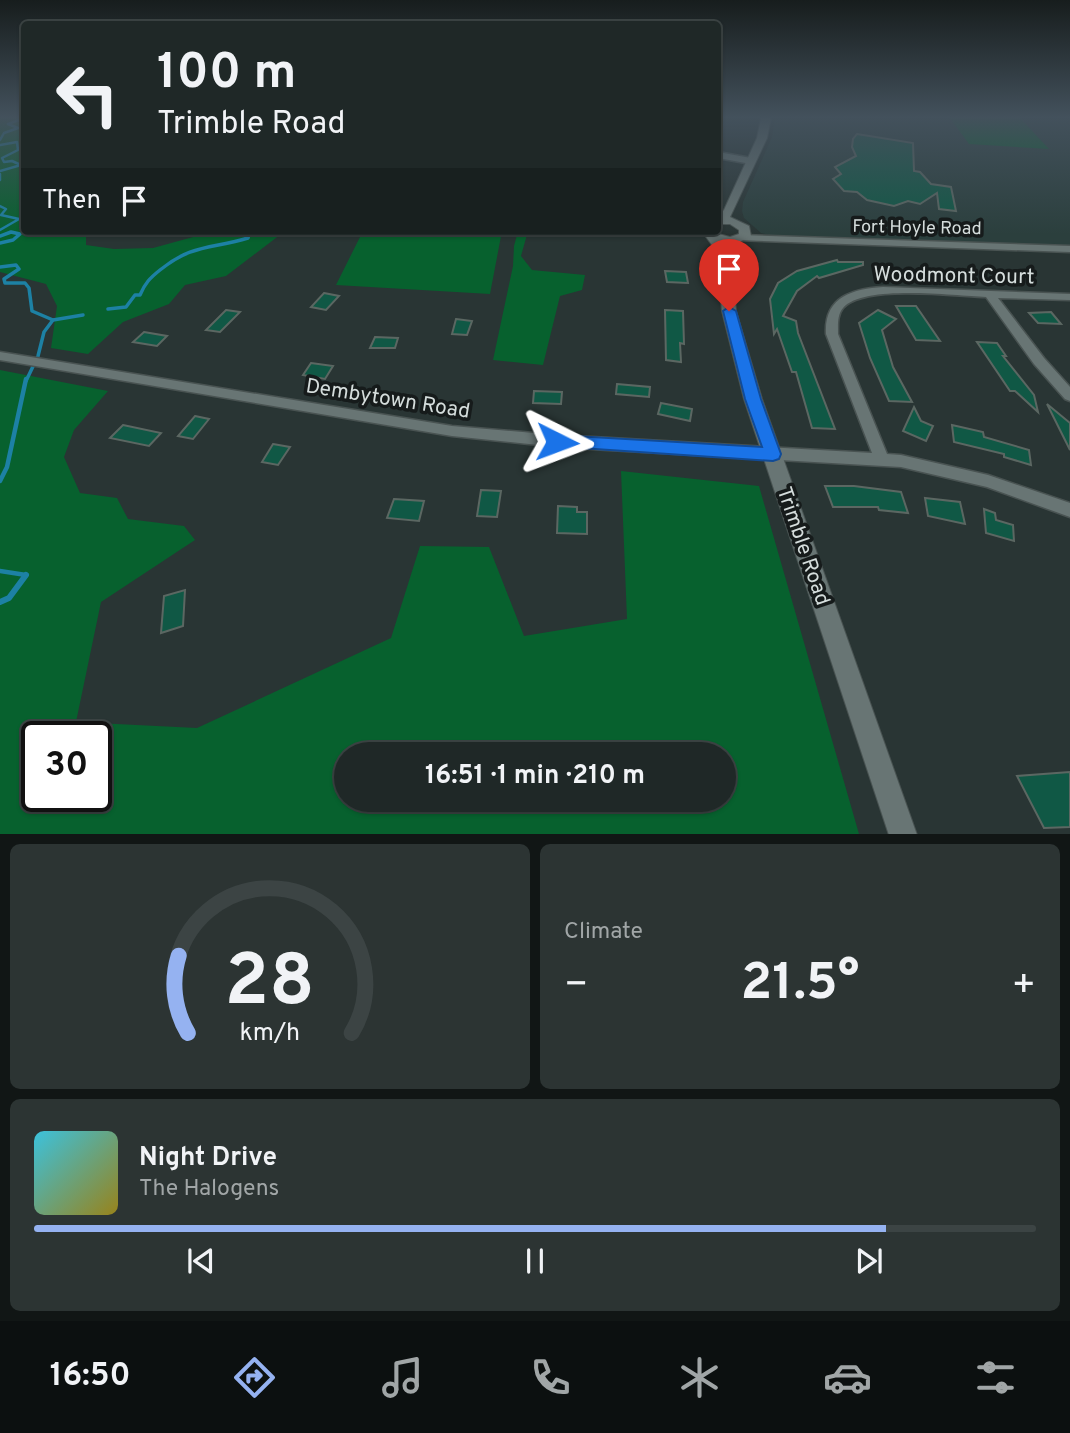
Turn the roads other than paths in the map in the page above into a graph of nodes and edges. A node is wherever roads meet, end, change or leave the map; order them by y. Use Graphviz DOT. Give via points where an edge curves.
graph roads {
  1 [pos="727,157"];
  2 [pos="753,157"];
  3 [pos="751,162"];
  4 [pos="722,217"];
  5 [pos="729,236"];
  6 [pos="1070,249"];
  7 [pos="989,294"];
  8 [pos="1070,297"];
  9 [pos="0,356"];
  10 [pos="1070,397"];
  11 [pos="773,454"];
  12 [pos="881,458"];
  13 [pos="1070,510"];
  14 [pos="903,834"];
  1 -- 3 [label="street"];
  2 -- 3 [label="street"];
  3 -- 4 [label="street"];
  4 -- 5 [label="street"];
  5 -- 6 [label="street, Fort Hoyle Road"];
  5 -- 11 [label="street, Trimble Road" via="726,286 736,340"];
  7 -- 8 [label="street, Woodmont Court"];
  7 -- 10 [label="street"];
  7 -- 12 [label="street, Woodmont Court" via="872,290 849,297 835,310 831,321 834,340"];
  9 -- 11 [label="street, Dembytown Road" via="452,431"];
  11 -- 12 [label="street, Dembytown Road"];
  11 -- 14 [label="street, Trimble Road"];
  12 -- 13 [label="street, Dembytown Road" via="960,473"];
}
